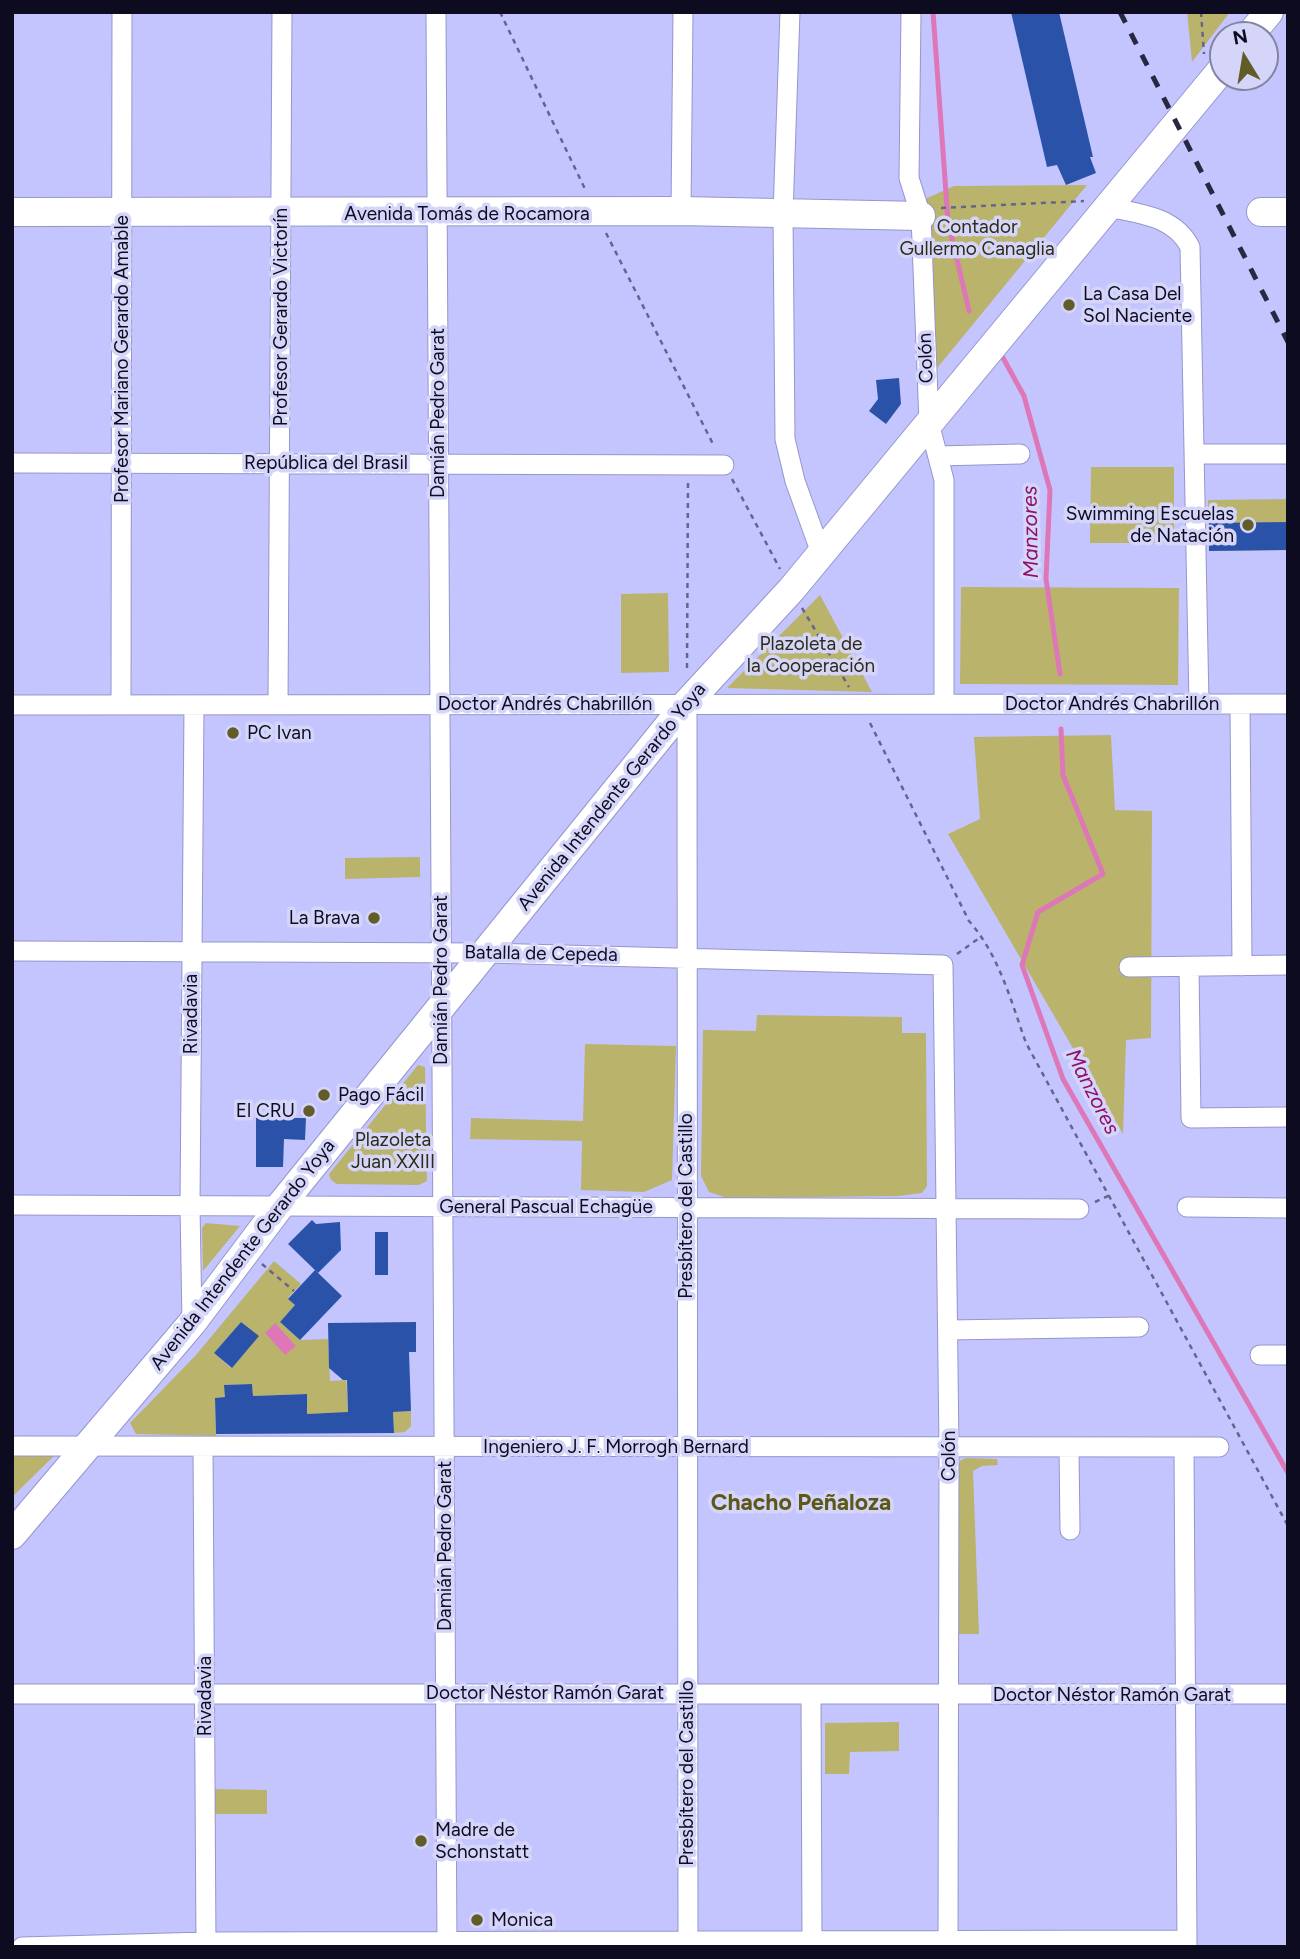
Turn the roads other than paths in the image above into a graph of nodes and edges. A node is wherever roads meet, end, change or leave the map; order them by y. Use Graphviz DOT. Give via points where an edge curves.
graph roads {
  1 [pos="122,12"];
  2 [pos="282,12"];
  3 [pos="436,12"];
  4 [pos="684,12"];
  5 [pos="790,12"];
  6 [pos="911,12"];
  7 [pos="1209,85"];
  8 [pos="1108,207"];
  9 [pos="681,211"];
  10 [pos="12,212"];
  11 [pos="122,212"];
  12 [pos="930,212"];
  13 [pos="280,213"];
  14 [pos="437,214"];
  15 [pos="783,214"];
  16 [pos="929,423"];
  17 [pos="1020,454"];
  18 [pos="1196,454"];
  19 [pos="1288,454"];
  20 [pos="937,456"];
  21 [pos="12,463"];
  22 [pos="122,463"];
  23 [pos="281,463"];
  24 [pos="439,464"];
  25 [pos="724,465"];
  26 [pos="821,553"];
  27 [pos="687,703"];
  28 [pos="944,704"];
  29 [pos="1199,704"];
  30 [pos="1240,704"];
  31 [pos="1288,704"];
  32 [pos="12,705"];
  33 [pos="121,705"];
  34 [pos="194,705"];
  35 [pos="278,705"];
  36 [pos="440,705"];
  37 [pos="12,951"];
  38 [pos="192,952"];
  39 [pos="441,952"];
  40 [pos="485,953"];
  41 [pos="687,957"];
  42 [pos="943,965"];
  43 [pos="1242,965"];
  44 [pos="1288,965"];
  45 [pos="1129,967"];
  46 [pos="1189,967"];
  47 [pos="442,1008"];
  48 [pos="1288,1117"];
  49 [pos="12,1205"];
  50 [pos="190,1206"];
  51 [pos="280,1206"];
  52 [pos="443,1207"];
  53 [pos="1187,1207"];
  54 [pos="686,1208"];
  55 [pos="1288,1208"];
  56 [pos="946,1209"];
  57 [pos="1079,1209"];
  58 [pos="192,1323"];
  59 [pos="1139,1326"];
  60 [pos="948,1330"];
  61 [pos="1260,1355"];
  62 [pos="1288,1355"];
  63 [pos="88,1445"];
  64 [pos="12,1446"];
  65 [pos="203,1446"];
  66 [pos="444,1447"];
  67 [pos="686,1447"];
  68 [pos="949,1447"];
  69 [pos="1069,1447"];
  70 [pos="1184,1447"];
  71 [pos="1219,1447"];
  72 [pos="1070,1530"];
  73 [pos="12,1535"];
  74 [pos="687,1693"];
  75 [pos="12,1694"];
  76 [pos="205,1694"];
  77 [pos="445,1694"];
  78 [pos="811,1694"];
  79 [pos="1188,1694"];
  80 [pos="1288,1694"];
  81 [pos="947,1695"];
  82 [pos="812,1941"];
  83 [pos="688,1943"];
  84 [pos="1187,1943"];
  85 [pos="206,1944"];
  86 [pos="447,1944"];
  87 [pos="948,1944"];
  88 [pos="22,1947"];
  1 -- 11 [label="street, Profesor Mariano Gerardo Amable"];
  2 -- 13 [label="street, Profesor Gerardo Victorín"];
  3 -- 14 [label="street, Damián Pedro Garat"];
  4 -- 9 [label="street"];
  5 -- 15 [label="street"];
  6 -- 12 [label="street, Colón" via="909,178"];
  7 -- 8 [label="main road, Avenida Intendente Gerardo Yoya"];
  8 -- 16 [label="main road, Avenida Intendente Gerardo Yoya"];
  8 -- 18 [label="street" via="1166,220 1190,247"];
  9 -- 14 [label="main road, Avenida Tomás de Rocamora"];
  9 -- 15 [label="main road, Avenida Tomás de Rocamora"];
  10 -- 11 [label="main road, Avenida Tomás de Rocamora"];
  11 -- 13 [label="main road, Avenida Tomás de Rocamora"];
  11 -- 22 [label="street, Profesor Mariano Gerardo Amable"];
  12 -- 15 [label="main road, Avenida Tomás de Rocamora"];
  12 -- 16 [label="street, Colón"];
  13 -- 14 [label="main road, Avenida Tomás de Rocamora"];
  13 -- 23 [label="street, Profesor Gerardo Victorín"];
  14 -- 24 [label="street, Damián Pedro Garat"];
  15 -- 26 [label="street" via="785,439"];
  16 -- 20 [label="street, Colón"];
  16 -- 26 [label="main road, Avenida Intendente Gerardo Yoya"];
  17 -- 20 [label="street"];
  18 -- 19 [label="street"];
  18 -- 29 [label="street"];
  20 -- 28 [label="street, Colón" via="944,480"];
  21 -- 22 [label="street, República del Brasil"];
  22 -- 23 [label="street, República del Brasil"];
  22 -- 33 [label="street, Profesor Mariano Gerardo Amable"];
  23 -- 24 [label="street, República del Brasil"];
  23 -- 35 [label="street, Profesor Gerardo Victorín"];
  24 -- 25 [label="street, República del Brasil"];
  24 -- 36 [label="street, Damián Pedro Garat"];
  26 -- 27 [label="main road, Avenida Intendente Gerardo Yoya"];
  27 -- 28 [label="street, Doctor Andrés Chabrillón"];
  27 -- 36 [label="street, Doctor Andrés Chabrillón"];
  27 -- 40 [label="main road, Avenida Intendente Gerardo Yoya"];
  27 -- 41 [label="street, Presbítero del Castillo"];
  28 -- 29 [label="street, Doctor Andrés Chabrillón"];
  29 -- 30 [label="street, Doctor Andrés Chabrillón"];
  30 -- 31 [label="street, Doctor Andrés Chabrillón"];
  30 -- 43 [label="street"];
  32 -- 33 [label="street, Doctor Andrés Chabrillón"];
  33 -- 34 [label="street, Doctor Andrés Chabrillón"];
  34 -- 35 [label="street, Doctor Andrés Chabrillón"];
  34 -- 38 [label="street, Rivadavia"];
  35 -- 36 [label="street, Doctor Andrés Chabrillón"];
  36 -- 39 [label="street, Damián Pedro Garat"];
  37 -- 38 [label="street, Batalla de Cepeda"];
  38 -- 39 [label="street, Batalla de Cepeda"];
  38 -- 50 [label="street, Rivadavia"];
  39 -- 40 [label="street, Batalla de Cepeda"];
  39 -- 47 [label="street, Damián Pedro Garat"];
  40 -- 41 [label="street, Batalla de Cepeda"];
  40 -- 47 [label="main road, Avenida Intendente Gerardo Yoya"];
  41 -- 42 [label="street, Batalla de Cepeda"];
  41 -- 54 [label="street, Presbítero del Castillo"];
  42 -- 56 [label="street, Colón"];
  43 -- 44 [label="street"];
  43 -- 46 [label="street"];
  45 -- 46 [label="street"];
  46 -- 48 [label="street" via="1191,1118"];
  47 -- 51 [label="main road, Avenida Intendente Gerardo Yoya"];
  47 -- 52 [label="street, Damián Pedro Garat"];
  49 -- 50 [label="street, General Pascual Echagüe"];
  50 -- 51 [label="street, General Pascual Echagüe"];
  50 -- 58 [label="street, Rivadavia"];
  51 -- 52 [label="street, General Pascual Echagüe"];
  51 -- 58 [label="main road, Avenida Intendente Gerardo Yoya"];
  52 -- 54 [label="street, General Pascual Echagüe"];
  52 -- 66 [label="street, Damián Pedro Garat"];
  53 -- 55 [label="street"];
  54 -- 56 [label="street, General Pascual Echagüe"];
  54 -- 67 [label="street, Presbítero del Castillo"];
  56 -- 57 [label="street, General Pascual Echagüe"];
  56 -- 60 [label="street, Colón"];
  58 -- 63 [label="main road, Avenida Intendente Gerardo Yoya"];
  59 -- 60 [label="street"];
  60 -- 68 [label="street, Colón"];
  61 -- 62 [label="street"];
  63 -- 64 [label="street, Ingeniero J. F. Morrogh Bernard"];
  63 -- 65 [label="street, Ingeniero J. F. Morrogh Bernard"];
  63 -- 73 [label="main road, Avenida Intendente Gerardo Yoya"];
  65 -- 66 [label="street, Ingeniero J. F. Morrogh Bernard"];
  65 -- 76 [label="street, Rivadavia"];
  66 -- 67 [label="street, Ingeniero J. F. Morrogh Bernard"];
  66 -- 77 [label="street, Damián Pedro Garat"];
  67 -- 68 [label="street, Ingeniero J. F. Morrogh Bernard"];
  67 -- 74 [label="street, Presbítero del Castillo"];
  68 -- 69 [label="street, Ingeniero J. F. Morrogh Bernard"];
  68 -- 81 [label="street, Colón"];
  69 -- 70 [label="street, Ingeniero J. F. Morrogh Bernard"];
  69 -- 72 [label="street"];
  70 -- 71 [label="street, Ingeniero J. F. Morrogh Bernard"];
  70 -- 79 [label="street"];
  74 -- 77 [label="street, Doctor Néstor Ramón Garat"];
  74 -- 78 [label="street, Doctor Néstor Ramón Garat"];
  74 -- 83 [label="street, Presbítero del Castillo"];
  75 -- 76 [label="street, Doctor Néstor Ramón Garat"];
  76 -- 77 [label="street, Doctor Néstor Ramón Garat"];
  76 -- 85 [label="street, Rivadavia"];
  77 -- 86 [label="street, Damián Pedro Garat"];
  78 -- 81 [label="street, Doctor Néstor Ramón Garat"];
  78 -- 82 [label="street"];
  79 -- 80 [label="street, Doctor Néstor Ramón Garat"];
  79 -- 81 [label="street, Doctor Néstor Ramón Garat"];
  79 -- 84 [label="street"];
  81 -- 87 [label="street, Colón"];
  82 -- 83 [label="street"];
  82 -- 87 [label="street"];
  83 -- 86 [label="street"];
  84 -- 87 [label="street"];
  85 -- 86 [label="street"];
  85 -- 88 [label="street"];
}
